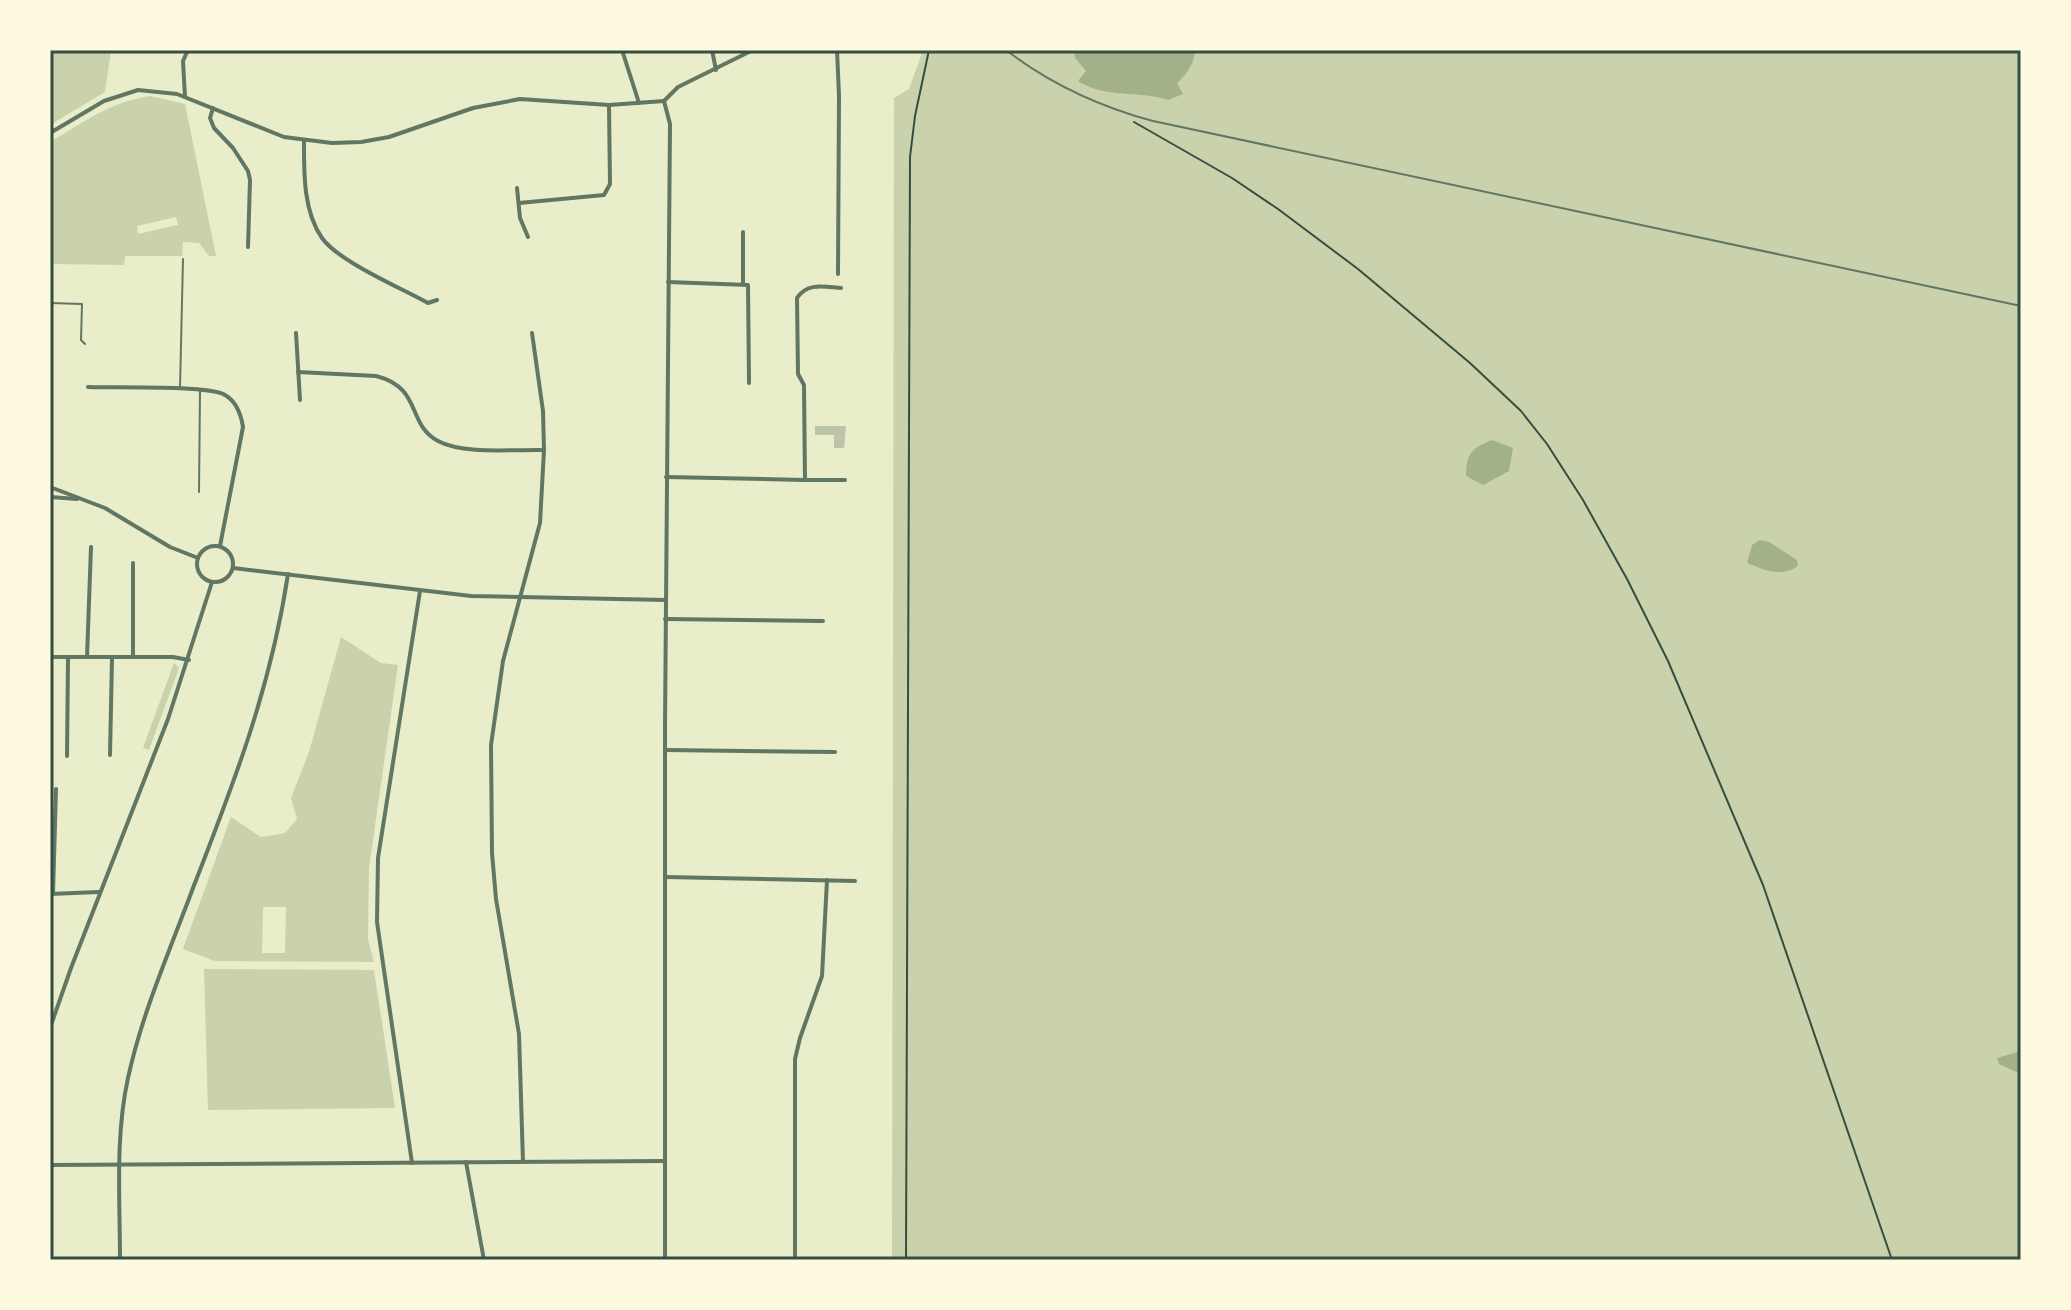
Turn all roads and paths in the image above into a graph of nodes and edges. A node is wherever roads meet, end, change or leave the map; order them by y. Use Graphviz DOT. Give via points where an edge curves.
graph roads {
  1 [pos="188,50"];
  2 [pos="622,50"];
  3 [pos="712,50"];
  4 [pos="753,50"];
  5 [pos="837,50"];
  6 [pos="929,50"];
  7 [pos="1006,50"];
  8 [pos="716,70"];
  9 [pos="185,97"];
  10 [pos="664,101"];
  11 [pos="639,103"];
  12 [pos="609,105"];
  13 [pos="213,108"];
  14 [pos="1135,123"];
  15 [pos="50,133"];
  16 [pos="304,141"];
  17 [pos="517,188"];
  18 [pos="519,203"];
  19 [pos="743,232"];
  20 [pos="528,237"];
  21 [pos="248,247"];
  22 [pos="183,259"];
  23 [pos="838,274"];
  24 [pos="668,282"];
  25 [pos="743,283"];
  26 [pos="841,288"];
  27 [pos="437,300"];
  28 [pos="50,303"];
  29 [pos="2021,306"];
  30 [pos="296,333"];
  31 [pos="532,333"];
  32 [pos="85,344"];
  33 [pos="298,372"];
  34 [pos="749,383"];
  35 [pos="88,387"];
  36 [pos="180,389"];
  37 [pos="200,389"];
  38 [pos="300,400"];
  39 [pos="544,450"];
  40 [pos="666,477"];
  41 [pos="805,480"];
  42 [pos="845,480"];
  43 [pos="50,487"];
  44 [pos="199,492"];
  45 [pos="50,497"];
  46 [pos="84,500"];
  47 [pos="220,546"];
  48 [pos="91,547"];
  49 [pos="198,558"];
  50 [pos="133,563"];
  51 [pos="233,568"];
  52 [pos="288,574"];
  53 [pos="212,582"];
  54 [pos="420,591"];
  55 [pos="520,597"];
  56 [pos="666,600"];
  57 [pos="665,619"];
  58 [pos="823,621"];
  59 [pos="50,657"];
  60 [pos="68,657"];
  61 [pos="87,657"];
  62 [pos="112,657"];
  63 [pos="133,657"];
  64 [pos="189,660"];
  65 [pos="665,750"];
  66 [pos="835,752"];
  67 [pos="110,755"];
  68 [pos="67,756"];
  69 [pos="56,789"];
  70 [pos="665,877"];
  71 [pos="827,880"];
  72 [pos="855,881"];
  73 [pos="100,892"];
  74 [pos="52,894"];
  75 [pos="50,1028"];
  76 [pos="665,1161"];
  77 [pos="466,1162"];
  78 [pos="523,1162"];
  79 [pos="412,1163"];
  80 [pos="120,1164"];
  81 [pos="50,1165"];
  82 [pos="120,1260"];
  83 [pos="484,1260"];
  84 [pos="665,1260"];
  85 [pos="795,1260"];
  86 [pos="906,1260"];
  87 [pos="1892,1260"];
  1 -- 9 [label="street" via="183,61"];
  2 -- 11 [label="street"];
  3 -- 8 [label="street"];
  4 -- 8 [label="street"];
  5 -- 23 [label="street"];
  6 -- 86 [label="path" via="911,136 910,180"];
  7 -- 29 [label="lane" via="1065,87 1139,117"];
  8 -- 10 [label="street" via="678,87"];
  9 -- 13 [label="street"];
  9 -- 15 [label="street" via="127,92"];
  10 -- 11 [label="street"];
  10 -- 24 [label="street" via="670,124"];
  11 -- 12 [label="street"];
  12 -- 16 [label="street" via="520,99 473,108 373,141"];
  12 -- 18 [label="street" via="610,184 604,195"];
  13 -- 16 [label="street"];
  13 -- 21 [label="street" via="214,128 248,171"];
  14 -- 87 [label="path" via="1244,186 1358,269 1470,363 1547,444 1583,500 1668,661 1757,872"];
  16 -- 27 [label="street" via="306,195 322,239 428,303"];
  17 -- 18 [label="street"];
  18 -- 20 [label="street"];
  19 -- 25 [label="street"];
  22 -- 36 [label="lane"];
  24 -- 25 [label="street"];
  24 -- 40 [label="street"];
  25 -- 34 [label="street" via="748,285"];
  26 -- 41 [label="street" via="811,287 797,298"];
  28 -- 32 [label="lane" via="82,304"];
  30 -- 33 [label="street"];
  31 -- 39 [label="street"];
  33 -- 38 [label="street"];
  33 -- 39 [label="street" via="388,379 410,397 426,432 448,445"];
  35 -- 36 [label="street"];
  36 -- 37 [label="street"];
  37 -- 44 [label="lane"];
  37 -- 47 [label="street" via="232,401 243,427"];
  39 -- 55 [label="street" via="540,523"];
  40 -- 41 [label="street"];
  40 -- 56 [label="street"];
  41 -- 42 [label="street"];
  43 -- 46 [label="street"];
  45 -- 46 [label="street"];
  46 -- 49 [label="street"];
  47 -- 49 [label="street" via="207,547"];
  47 -- 51 [label="street" via="231,554"];
  48 -- 61 [label="street"];
  49 -- 53 [label="street" via="200,573"];
  50 -- 63 [label="street"];
  51 -- 52 [label="street"];
  51 -- 53 [label="street" via="227,578"];
  52 -- 54 [label="street"];
  52 -- 80 [label="street" via="272,665 254,723 137,1042 123,1105"];
  53 -- 64 [label="street"];
  54 -- 55 [label="street"];
  54 -- 79 [label="street" via="375,897"];
  55 -- 56 [label="street"];
  55 -- 78 [label="street" via="496,702 490,803 496,899 522,1058"];
  56 -- 57 [label="street"];
  57 -- 58 [label="street"];
  57 -- 65 [label="street"];
  59 -- 60 [label="street"];
  60 -- 61 [label="street"];
  60 -- 68 [label="street"];
  61 -- 62 [label="street"];
  62 -- 63 [label="street"];
  62 -- 67 [label="street"];
  63 -- 64 [label="street"];
  64 -- 73 [label="street"];
  65 -- 66 [label="street"];
  65 -- 70 [label="street"];
  69 -- 74 [label="street"];
  70 -- 71 [label="street"];
  70 -- 76 [label="street"];
  71 -- 72 [label="street"];
  71 -- 85 [label="street" via="822,976 795,1059"];
  73 -- 74 [label="street"];
  73 -- 75 [label="street"];
  76 -- 78 [label="street"];
  76 -- 84 [label="street"];
  77 -- 78 [label="street"];
  77 -- 79 [label="street"];
  77 -- 83 [label="street"];
  79 -- 80 [label="street"];
  80 -- 81 [label="street"];
  80 -- 82 [label="street"];
}
